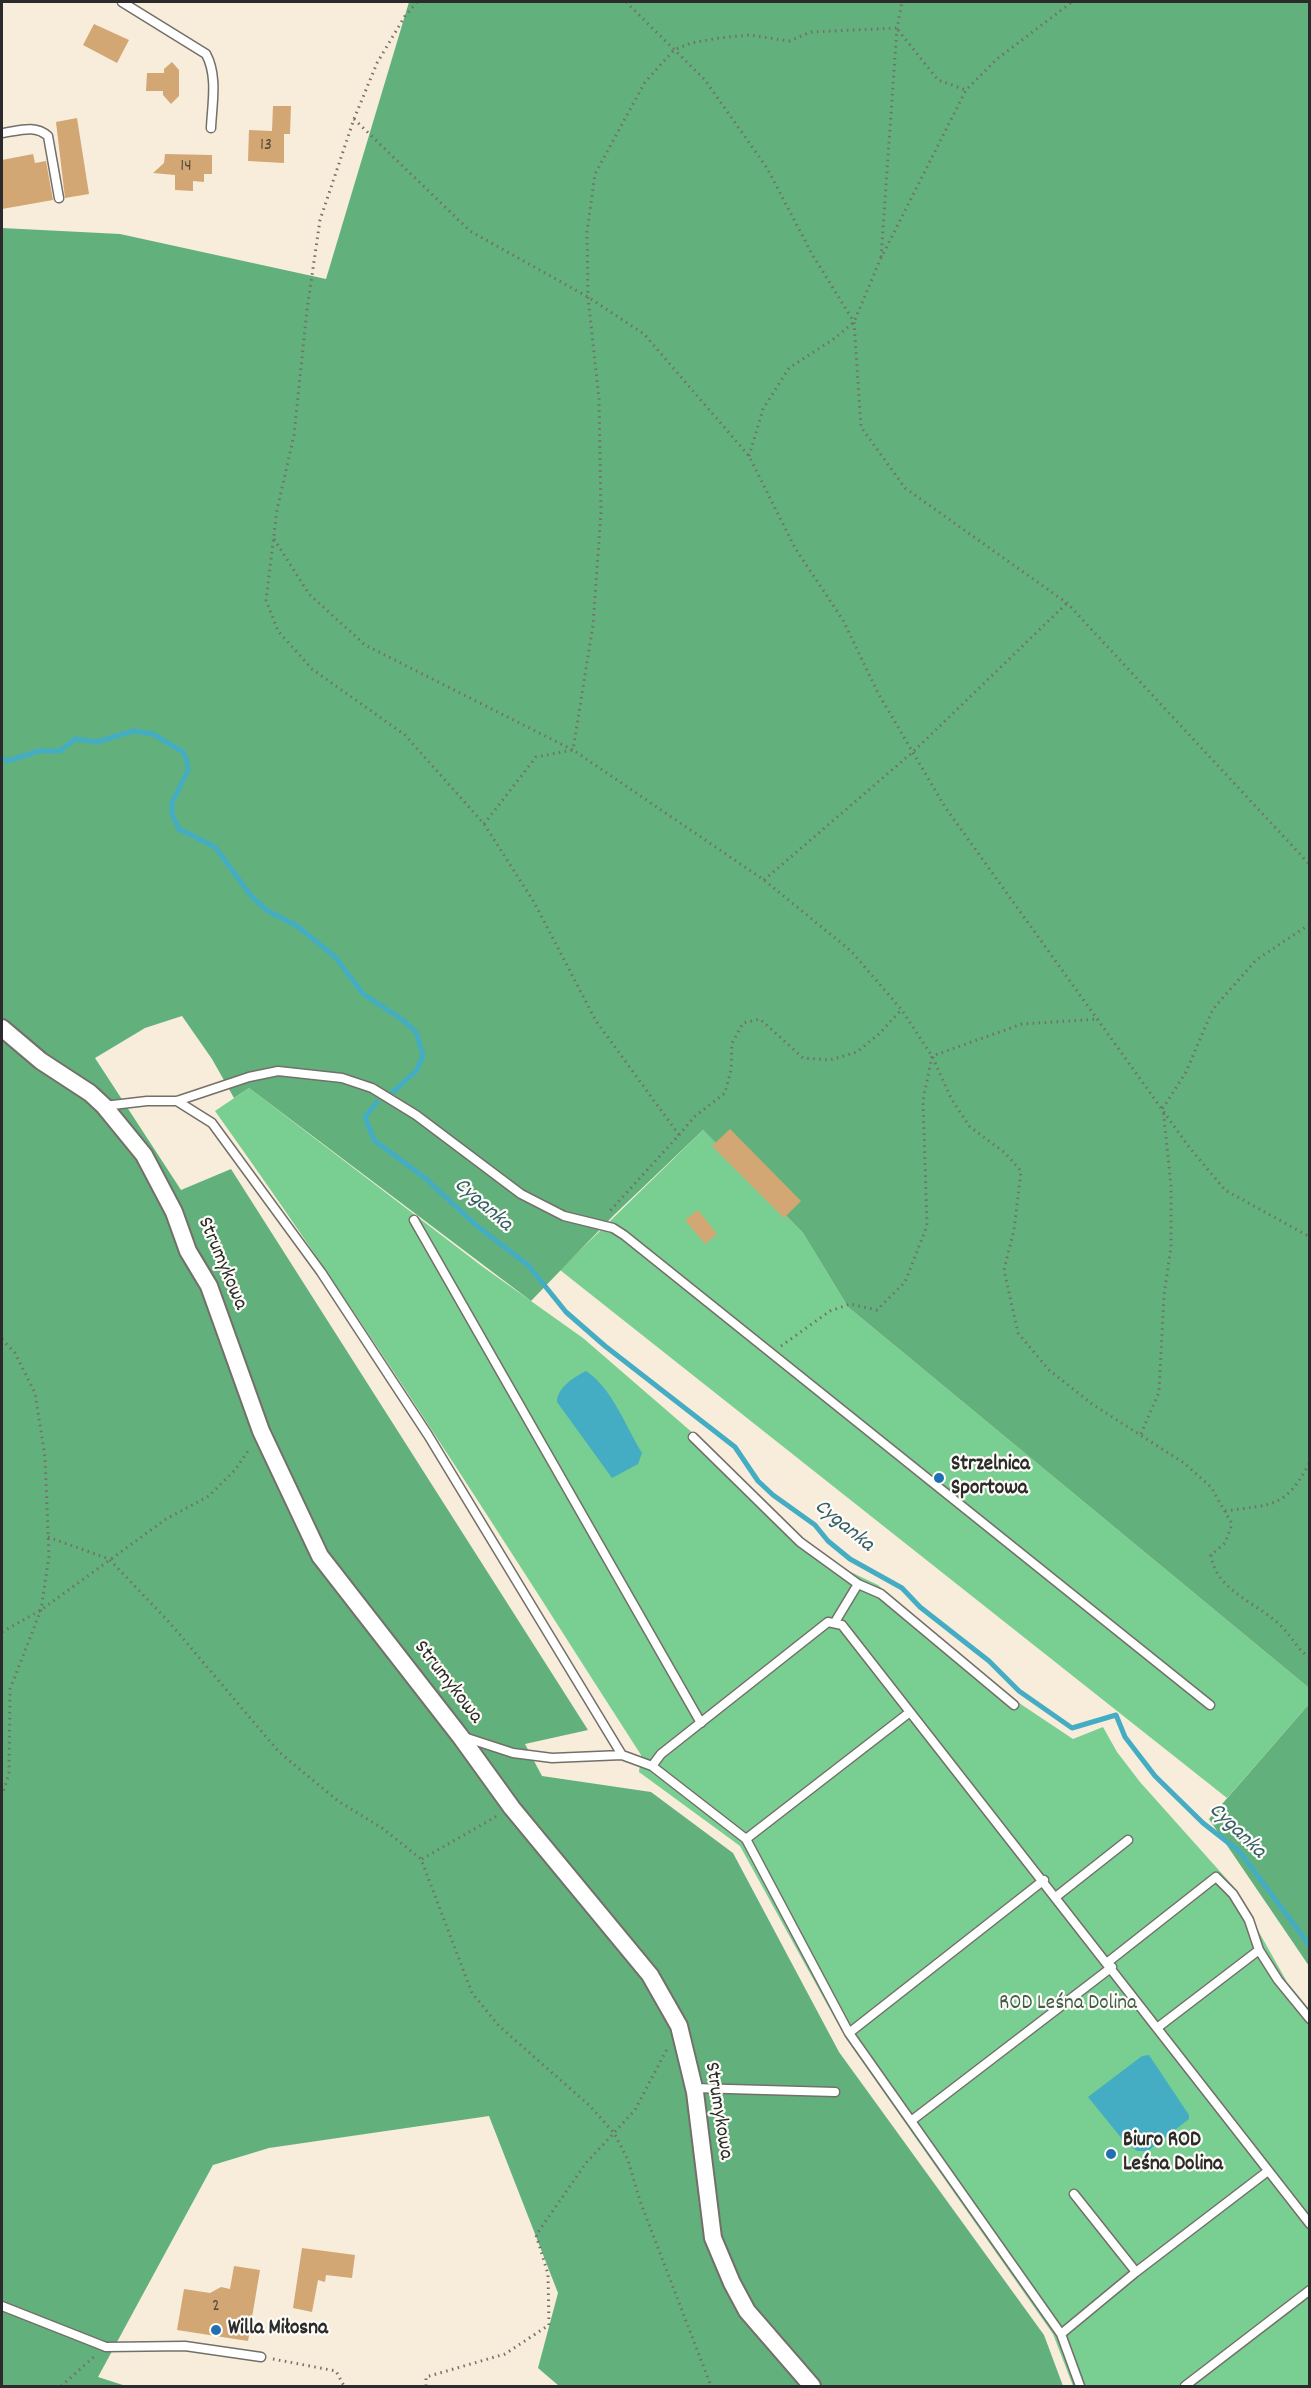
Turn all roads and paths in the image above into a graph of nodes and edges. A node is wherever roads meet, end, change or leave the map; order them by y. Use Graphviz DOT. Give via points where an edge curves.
graph roads {
  1 [pos="122,2"];
  2 [pos="417,2"];
  3 [pos="626,2"];
  4 [pos="902,2"];
  5 [pos="1072,2"];
  6 [pos="897,28"];
  7 [pos="674,50"];
  8 [pos="966,90"];
  9 [pos="354,119"];
  10 [pos="211,128"];
  11 [pos="2,134"];
  12 [pos="59,198"];
  13 [pos="880,260"];
  14 [pos="588,297"];
  15 [pos="854,322"];
  16 [pos="749,456"];
  17 [pos="274,538"];
  18 [pos="1067,603"];
  19 [pos="573,750"];
  20 [pos="914,751"];
  21 [pos="484,824"];
  22 [pos="1310,866"];
  23 [pos="764,879"];
  24 [pos="1310,924"];
  25 [pos="901,1009"];
  26 [pos="1099,1019"];
  27 [pos="2,1028"];
  28 [pos="932,1056"];
  29 [pos="177,1101"];
  30 [pos="104,1106"];
  31 [pos="1163,1108"];
  32 [pos="679,1135"];
  33 [pos="414,1220"];
  34 [pos="598,1224"];
  35 [pos="1310,1237"];
  36 [pos="2,1339"];
  37 [pos="771,1354"];
  38 [pos="261,1431"];
  39 [pos="1141,1434"];
  40 [pos="693,1437"];
  41 [pos="1310,1462"];
  42 [pos="1224,1510"];
  43 [pos="48,1537"];
  44 [pos="109,1559"];
  45 [pos="858,1584"];
  46 [pos="42,1610"];
  47 [pos="835,1622"];
  48 [pos="2,1632"];
  49 [pos="1310,1658"];
  50 [pos="1014,1705"];
  51 [pos="1210,1705"];
  52 [pos="910,1712"];
  53 [pos="701,1723"];
  54 [pos="460,1736"];
  55 [pos="622,1755"];
  56 [pos="652,1766"];
  57 [pos="2,1795"];
  58 [pos="512,1808"];
  59 [pos="746,1839"];
  60 [pos="1128,1840"];
  61 [pos="421,1859"];
  62 [pos="1044,1880"];
  63 [pos="1057,1896"];
  64 [pos="1259,1950"];
  65 [pos="1110,1964"];
  66 [pos="1310,2019"];
  67 [pos="679,2026"];
  68 [pos="1157,2028"];
  69 [pos="849,2033"];
  70 [pos="694,2088"];
  71 [pos="835,2092"];
  72 [pos="911,2121"];
  73 [pos="614,2133"];
  74 [pos="1268,2171"];
  75 [pos="1074,2194"];
  76 [pos="1310,2224"];
  77 [pos="1136,2272"];
  78 [pos="1310,2290"];
  79 [pos="2,2306"];
  80 [pos="1061,2334"];
  81 [pos="106,2347"];
  82 [pos="261,2357"];
  83 [pos="61,2386"];
  84 [pos="344,2386"];
  85 [pos="426,2386"];
  86 [pos="711,2386"];
  87 [pos="812,2386"];
  88 [pos="1080,2386"];
  89 [pos="1185,2386"];
  1 -- 10 [label="lane" via="206,54 214,81"];
  2 -- 9 [label="path" via="377,63"];
  3 -- 7 [label="path"];
  4 -- 6 [label="path"];
  5 -- 8 [label="path" via="997,59"];
  6 -- 7 [label="path" via="811,33 789,41 749,35"];
  6 -- 8 [label="path" via="938,80"];
  6 -- 13 [label="path"];
  7 -- 14 [label="path" via="645,82 595,174 587,232"];
  7 -- 15 [label="path" via="705,80 767,168 812,254"];
  8 -- 13 [label="path"];
  9 -- 14 [label="path" via="470,231"];
  9 -- 17 [label="path" via="320,220 294,435"];
  11 -- 12 [label="lane" via="34,128 48,136"];
  13 -- 15 [label="path"];
  14 -- 16 [label="path" via="644,334"];
  14 -- 19 [label="path" via="599,399 601,512 593,625"];
  15 -- 16 [label="path" via="789,368 763,409"];
  15 -- 18 [label="path" via="861,428 905,488"];
  16 -- 20 [label="path" via="795,548 843,620 878,693"];
  17 -- 19 [label="path" via="309,594 365,645"];
  17 -- 21 [label="path" via="266,600 278,632 312,669 405,735"];
  18 -- 20 [label="path"];
  18 -- 22 [label="path"];
  19 -- 21 [label="path" via="536,757"];
  19 -- 23 [label="path"];
  20 -- 23 [label="path"];
  20 -- 26 [label="path" via="945,807"];
  21 -- 32 [label="path" via="534,902 596,1021"];
  23 -- 25 [label="path" via="851,951"];
  24 -- 31 [label="path" via="1256,960 1213,1009 1186,1072"];
  25 -- 28 [label="path"];
  25 -- 32 [label="path" via="857,1052 830,1060 803,1058 760,1019 743,1023 732,1043 725,1093 694,1117"];
  26 -- 28 [label="path" via="1022,1024"];
  26 -- 31 [label="path"];
  27 -- 30 [label="street, Strumykowa"];
  28 -- 37 [label="path" via="923,1100 927,1226 905,1282 877,1310 850,1304 830,1311"];
  28 -- 39 [label="path" via="969,1126 1005,1153 1021,1171 1014,1230 1004,1270 1018,1332 1049,1371"];
  29 -- 30 [label="lane"];
  29 -- 34 [label="lane" via="278,1071 342,1078 372,1088 416,1115 521,1194 564,1216"];
  29 -- 55 [label="lane" via="212,1123 321,1272 428,1435"];
  30 -- 38 [label="street, Strumykowa" via="144,1155 174,1212 188,1251 209,1286"];
  31 -- 35 [label="path" via="1225,1190"];
  31 -- 39 [label="path" via="1171,1186 1171,1246 1159,1392"];
  32 -- 34 [label="path"];
  33 -- 53 [label="lane"];
  34 -- 37 [label="lane" via="624,1235"];
  36 -- 43 [label="path" via="15,1353 34,1393 45,1457"];
  37 -- 51 [label="lane"];
  38 -- 44 [label="path" via="235,1470 209,1496 166,1519"];
  38 -- 54 [label="street, Strumykowa" via="320,1556"];
  39 -- 42 [label="path" via="1211,1487"];
  40 -- 45 [label="lane" via="800,1542"];
  41 -- 42 [label="path" via="1298,1484 1276,1503"];
  42 -- 49 [label="path" via="1232,1524 1225,1543 1211,1555 1217,1573 1235,1593 1283,1628"];
  43 -- 44 [label="path"];
  43 -- 46 [label="path"];
  44 -- 46 [label="path"];
  44 -- 61 [label="path" via="169,1622 279,1752 338,1801 382,1828"];
  45 -- 47 [label="lane"];
  45 -- 50 [label="lane" via="881,1594"];
  46 -- 48 [label="path"];
  46 -- 57 [label="path" via="10,1689 9,1765"];
  47 -- 52 [label="lane" via="842,1625"];
  47 -- 53 [label="lane" via="828,1622"];
  52 -- 59 [label="lane"];
  52 -- 62 [label="lane"];
  53 -- 56 [label="lane"];
  54 -- 55 [label="lane" via="513,1753 552,1758"];
  54 -- 58 [label="street, Strumykowa"];
  55 -- 56 [label="lane"];
  56 -- 59 [label="lane"];
  58 -- 61 [label="path"];
  58 -- 67 [label="street, Strumykowa" via="650,1975"];
  59 -- 69 [label="lane"];
  60 -- 63 [label="lane"];
  61 -- 73 [label="path" via="472,1993 499,2026 590,2106"];
  62 -- 63 [label="lane"];
  62 -- 69 [label="lane"];
  63 -- 65 [label="lane"];
  64 -- 65 [label="lane" via="1249,1920 1233,1894 1216,1877"];
  64 -- 66 [label="lane"];
  64 -- 68 [label="lane"];
  65 -- 68 [label="lane"];
  65 -- 72 [label="lane"];
  67 -- 70 [label="street, Strumykowa"];
  67 -- 73 [label="path" via="635,2110"];
  68 -- 74 [label="lane"];
  69 -- 72 [label="lane"];
  70 -- 71 [label="lane"];
  70 -- 87 [label="street, Strumykowa" via="713,2238 747,2311"];
  72 -- 80 [label="lane"];
  73 -- 85 [label="path" via="586,2163 536,2235 548,2274 549,2325 505,2354 426,2377"];
  73 -- 86 [label="path" via="628,2160"];
  74 -- 76 [label="lane"];
  74 -- 77 [label="lane"];
  75 -- 77 [label="lane"];
  77 -- 80 [label="lane"];
  78 -- 89 [label="lane"];
  79 -- 81 [label="lane"];
  80 -- 88 [label="lane"];
  81 -- 82 [label="lane" via="185,2346"];
  81 -- 83 [label="path"];
  82 -- 84 [label="path" via="336,2371"];
}
